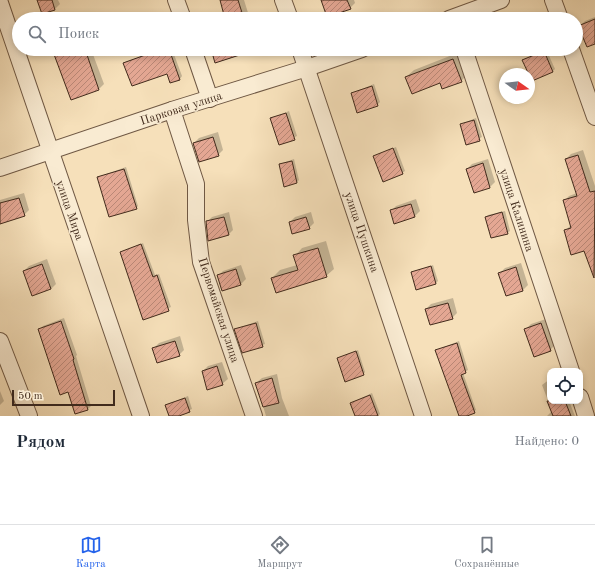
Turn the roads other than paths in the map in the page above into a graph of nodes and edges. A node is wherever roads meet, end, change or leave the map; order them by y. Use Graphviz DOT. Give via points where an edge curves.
graph roads {
  1 [pos="176,0"];
  2 [pos="283,0"];
  3 [pos="501,0"];
  4 [pos="553,0"];
  5 [pos="0,3"];
  6 [pos="479,4"];
  7 [pos="180,12"];
  8 [pos="287,12"];
  9 [pos="464,12"];
  10 [pos="557,12"];
  11 [pos="12,38"];
  12 [pos="18,56"];
  13 [pos="195,56"];
  14 [pos="302,56"];
  15 [pos="341,56"];
  16 [pos="466,56"];
  17 [pos="573,56"];
  18 [pos="306,68"];
  19 [pos="210,99"];
  20 [pos="172,110"];
  21 [pos="595,117"];
  22 [pos="51,152"];
  23 [pos="0,168"];
  24 [pos="0,341"];
  25 [pos="570,368"];
  26 [pos="582,404"];
  27 [pos="29,416"];
  28 [pos="141,416"];
  29 [pos="254,416"];
  30 [pos="423,416"];
  31 [pos="586,416"];
  1 -- 7 [label="street"];
  2 -- 8 [label="street"];
  3 -- 6 [label="street"];
  4 -- 10 [label="street"];
  5 -- 11 [label="street, улица Мира"];
  6 -- 9 [label="street"];
  12 -- 22 [label="street, улица Мира"];
  13 -- 19 [label="street"];
  14 -- 18 [label="street, улица Пушкина"];
  15 -- 18 [label="street, Парковая улица"];
  16 -- 25 [label="street, улица Калинина"];
  17 -- 21 [label="street"];
  18 -- 19 [label="street, Парковая улица"];
  18 -- 30 [label="street, улица Пушкина"];
  19 -- 20 [label="street, Парковая улица"];
  20 -- 22 [label="street, Парковая улица"];
  20 -- 29 [label="street, Первомайская улица" via="196,184 196,220 201,262"];
  22 -- 23 [label="street, Парковая улица"];
  22 -- 28 [label="street, улица Мира"];
  24 -- 27 [label="street"];
  26 -- 31 [label="street"];
}
